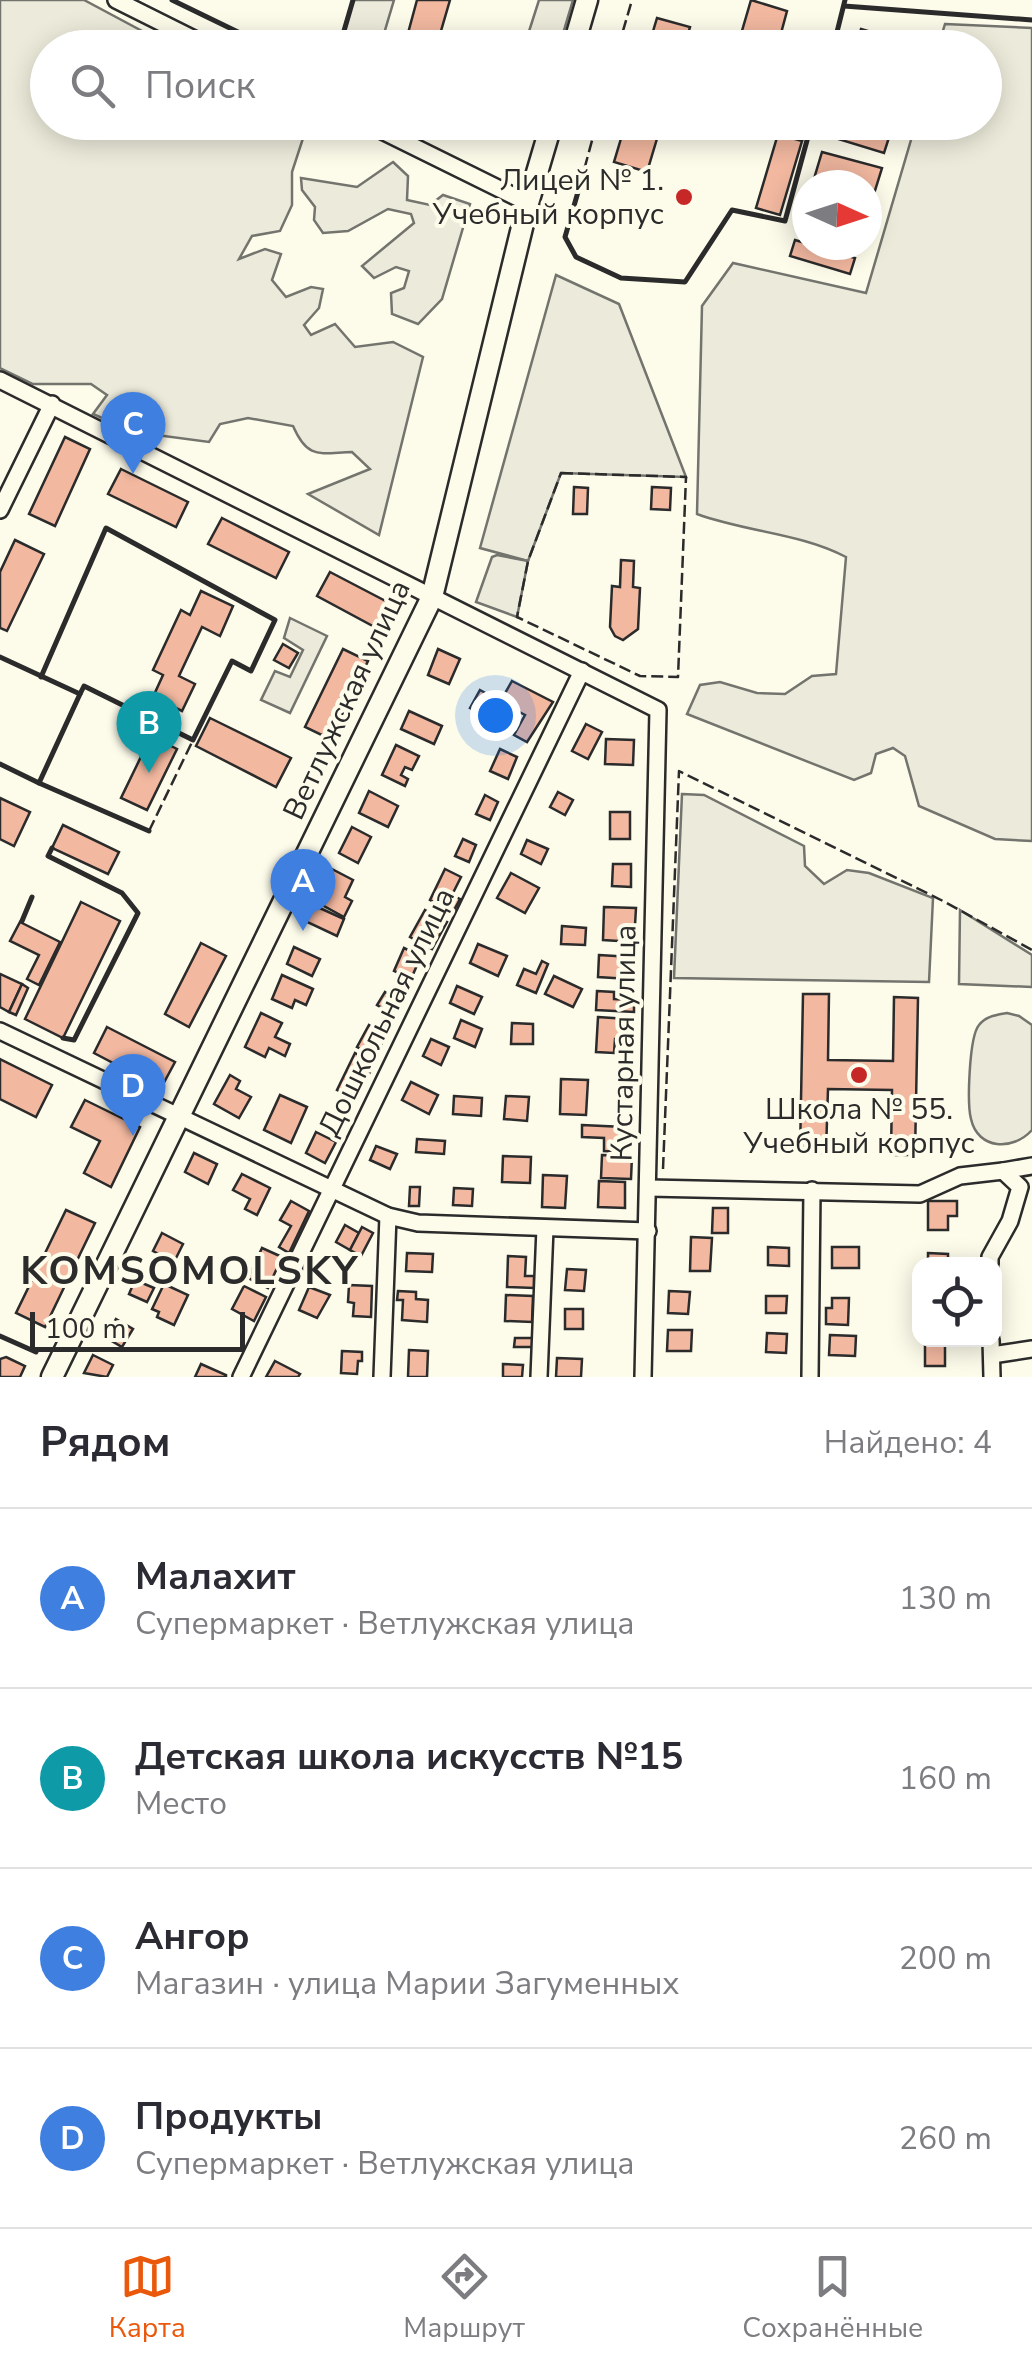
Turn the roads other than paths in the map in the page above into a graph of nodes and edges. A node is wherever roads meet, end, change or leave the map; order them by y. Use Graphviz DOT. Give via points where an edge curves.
graph roads {
  1 [pos="116,0"];
  2 [pos="587,0"];
  3 [pos="176,30"];
  4 [pos="578,30"];
  5 [pos="400,140"];
  6 [pos="547,140"];
  7 [pos="528,203"];
  8 [pos="0,380"];
  9 [pos="52,404"];
  10 [pos="0,510"];
  11 [pos="432,597"];
  12 [pos="582,671"];
  13 [pos="0,1030"];
  14 [pos="178,1116"];
  15 [pos="1032,1166"];
  16 [pos="1003,1171"];
  17 [pos="649,1188"];
  18 [pos="331,1190"];
  19 [pos="812,1190"];
  20 [pos="388,1216"];
  21 [pos="545,1228"];
  22 [pos="648,1230"];
  23 [pos="990,1257"];
  24 [pos="991,1347"];
  25 [pos="1032,1349"];
  26 [pos="52,1377"];
  27 [pos="241,1377"];
  28 [pos="382,1377"];
  29 [pos="539,1377"];
  30 [pos="643,1377"];
  31 [pos="810,1377"];
  32 [pos="992,1377"];
  1 -- 3 [label="street"];
  2 -- 4 [label="main road"];
  5 -- 7 [label="street"];
  6 -- 7 [label="main road, Ветлужская улица"];
  7 -- 11 [label="main road, Ветлужская улица"];
  8 -- 9 [label="street"];
  9 -- 10 [label="street"];
  9 -- 11 [label="street"];
  11 -- 12 [label="street"];
  11 -- 14 [label="main road, Ветлужская улица"];
  12 -- 17 [label="street, Кустарная улица" via="658,710"];
  12 -- 18 [label="street, Дошкольная улица"];
  13 -- 14 [label="street"];
  14 -- 18 [label="street"];
  14 -- 26 [label="main road, Ветлужская улица"];
  15 -- 16 [label="street"];
  16 -- 19 [label="street" via="960,1176 920,1194"];
  16 -- 23 [label="street" via="1020,1187"];
  17 -- 19 [label="street"];
  17 -- 22 [label="street, Кустарная улица"];
  18 -- 20 [label="street"];
  18 -- 27 [label="street, Дошкольная улица"];
  19 -- 31 [label="street"];
  20 -- 21 [label="street"];
  20 -- 28 [label="street"];
  21 -- 22 [label="street"];
  21 -- 29 [label="street"];
  22 -- 30 [label="street, Кустарная улица"];
  24 -- 25 [label="street"];
  24 -- 32 [label="street"];
}
